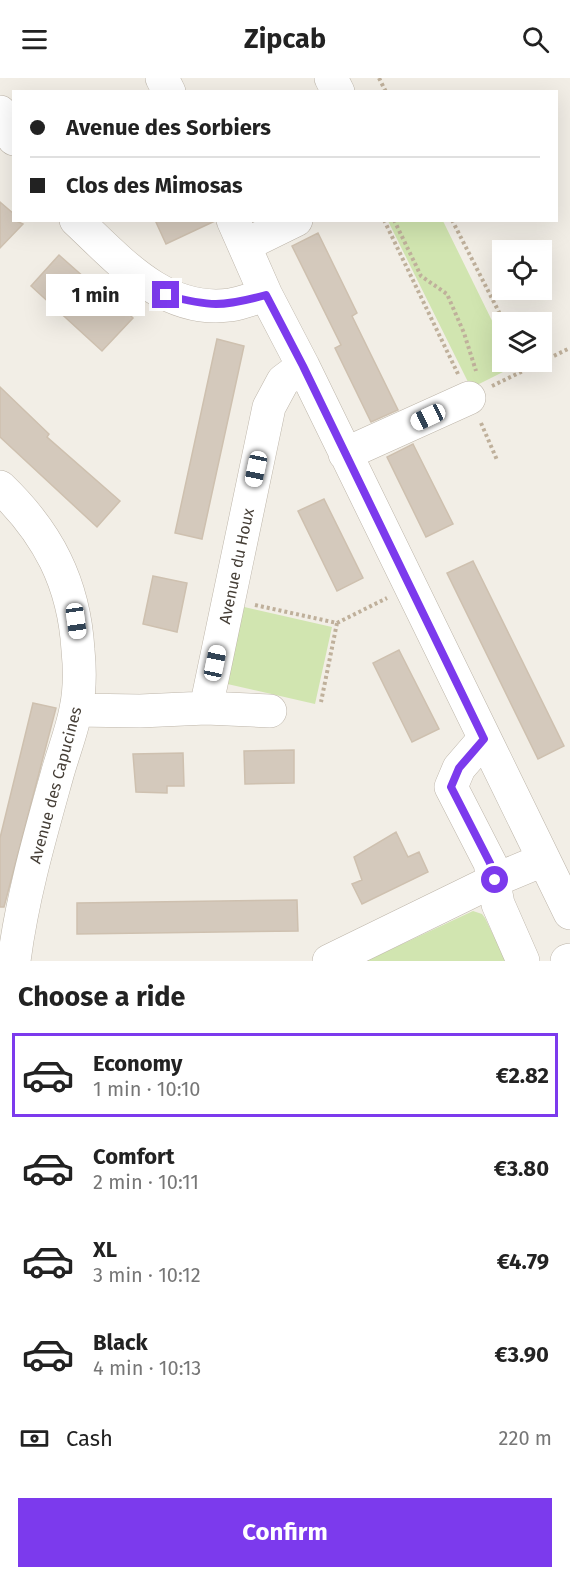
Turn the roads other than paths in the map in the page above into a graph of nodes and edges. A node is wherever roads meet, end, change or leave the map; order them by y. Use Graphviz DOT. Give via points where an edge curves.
graph roads {
  1 [pos="0,112"];
  2 [pos="12,135"];
  3 [pos="0,151"];
  4 [pos="12,161"];
  5 [pos="78,222"];
  6 [pos="287,222"];
  7 [pos="239,233"];
  8 [pos="266,295"];
  9 [pos="303,366"];
  10 [pos="477,394"];
  11 [pos="345,454"];
  12 [pos="0,487"];
  13 [pos="206,708"];
  14 [pos="76,710"];
  15 [pos="270,711"];
  16 [pos="484,739"];
  17 [pos="495,880"];
  18 [pos="560,884"];
  19 [pos="14,961"];
  20 [pos="329,961"];
  21 [pos="523,961"];
  1 -- 2 [label="street"];
  3 -- 4 [label="street"];
  5 -- 8 [label="street" via="141,281 166,295 194,303 229,305"];
  6 -- 7 [label="street"];
  7 -- 8 [label="street"];
  8 -- 9 [label="street"];
  9 -- 11 [label="street"];
  9 -- 13 [label="street, Avenue du Houx" via="284,381 269,406"];
  10 -- 11 [label="street"];
  11 -- 16 [label="street"];
  12 -- 14 [label="street, Avenue des Capucines" via="40,531 68,587 79,653"];
  13 -- 14 [label="street"];
  13 -- 15 [label="street"];
  14 -- 19 [label="street, Avenue des Capucines" via="23,908"];
  16 -- 17 [label="street" via="459,768 451,787"];
  16 -- 18 [label="street"];
  17 -- 18 [label="street"];
  17 -- 20 [label="street"];
  17 -- 21 [label="street" via="498,904"];
}
